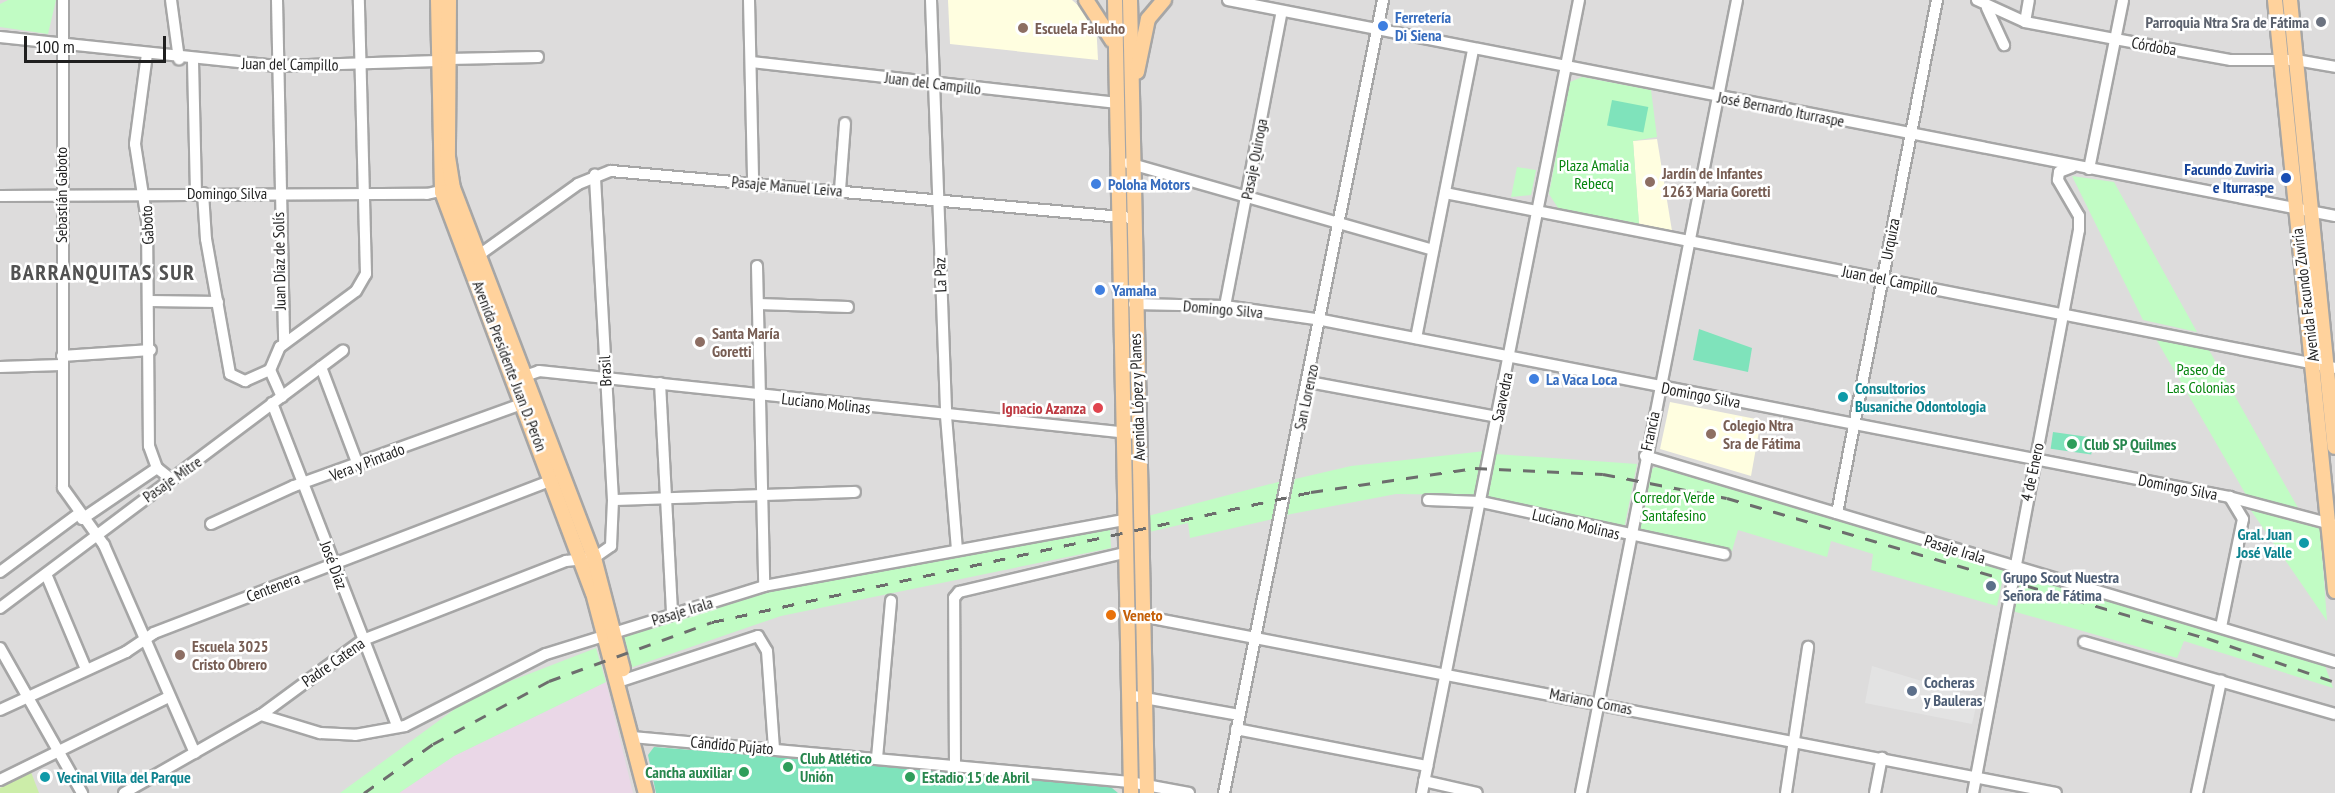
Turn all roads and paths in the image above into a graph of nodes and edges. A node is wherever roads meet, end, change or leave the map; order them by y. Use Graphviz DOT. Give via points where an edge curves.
graph roads {
  1 [pos="63,0"];
  2 [pos="171,0"];
  3 [pos="277,0"];
  4 [pos="359,0"];
  5 [pos="438,0"];
  6 [pos="449,0"];
  7 [pos="749,0"];
  8 [pos="931,0"];
  9 [pos="1086,0"];
  10 [pos="1115,0"];
  11 [pos="1130,0"];
  12 [pos="1164,0"];
  13 [pos="1228,0"];
  14 [pos="1383,0"];
  15 [pos="1579,0"];
  16 [pos="1737,0"];
  17 [pos="1937,0"];
  18 [pos="2029,0"];
  19 [pos="2123,0"];
  20 [pos="2275,0"];
  21 [pos="2290,0"];
  22 [pos="1980,1"];
  23 [pos="1282,11"];
  24 [pos="2025,22"];
  25 [pos="1378,29"];
  26 [pos="0,37"];
  27 [pos="2115,39"];
  28 [pos="2004,45"];
  29 [pos="60,46"];
  30 [pos="1473,49"];
  31 [pos="1115,52"];
  32 [pos="147,54"];
  33 [pos="538,57"];
  34 [pos="179,58"];
  35 [pos="444,60"];
  36 [pos="2296,60"];
  37 [pos="193,61"];
  38 [pos="2281,61"];
  39 [pos="752,62"];
  40 [pos="361,65"];
  41 [pos="276,66"];
  42 [pos="1566,67"];
  43 [pos="2335,67"];
  44 [pos="934,83"];
  45 [pos="1718,97"];
  46 [pos="1115,103"];
  47 [pos="845,123"];
  48 [pos="1130,130"];
  49 [pos="1911,135"];
  50 [pos="1115,160"];
  51 [pos="1130,164"];
  52 [pos="2074,166"];
  53 [pos="2089,169"];
  54 [pos="595,174"];
  55 [pos="753,182"];
  56 [pos="447,190"];
  57 [pos="840,190"];
  58 [pos="200,193"];
  59 [pos="278,193"];
  60 [pos="1445,193"];
  61 [pos="364,194"];
  62 [pos="61,195"];
  63 [pos="145,195"];
  64 [pos="0,196"];
  65 [pos="1247,197"];
  66 [pos="937,202"];
  67 [pos="2294,208"];
  68 [pos="1540,211"];
  69 [pos="2310,211"];
  70 [pos="2335,216"];
  71 [pos="1117,218"];
  72 [pos="1131,218"];
  73 [pos="1340,223"];
  74 [pos="1689,240"];
  75 [pos="1433,250"];
  76 [pos="475,259"];
  77 [pos="757,266"];
  78 [pos="1882,279"];
  79 [pos="150,301"];
  80 [pos="218,302"];
  81 [pos="758,304"];
  82 [pos="1134,304"];
  83 [pos="1225,306"];
  84 [pos="848,307"];
  85 [pos="2063,313"];
  86 [pos="1322,320"];
  87 [pos="1416,338"];
  88 [pos="284,341"];
  89 [pos="151,350"];
  90 [pos="343,350"];
  91 [pos="1510,358"];
  92 [pos="61,361"];
  93 [pos="2313,364"];
  94 [pos="0,367"];
  95 [pos="321,367"];
  96 [pos="2331,368"];
  97 [pos="270,370"];
  98 [pos="520,377"];
  99 [pos="606,377"];
  100 [pos="1309,382"];
  101 [pos="660,383"];
  102 [pos="1660,388"];
  103 [pos="762,396"];
  104 [pos="282,397"];
  105 [pos="524,402"];
  106 [pos="272,404"];
  107 [pos="946,416"];
  108 [pos="1497,417"];
  109 [pos="1857,424"];
  110 [pos="1121,433"];
  111 [pos="1138,434"];
  112 [pos="2335,447"];
  113 [pos="1645,456"];
  114 [pos="2034,459"];
  115 [pos="358,465"];
  116 [pos="157,468"];
  117 [pos="170,478"];
  118 [pos="553,480"];
  119 [pos="303,484"];
  120 [pos="761,492"];
  121 [pos="855,492"];
  122 [pos="2229,497"];
  123 [pos="665,498"];
  124 [pos="613,500"];
  125 [pos="1428,500"];
  126 [pos="1480,502"];
  127 [pos="1837,513"];
  128 [pos="82,520"];
  129 [pos="1123,520"];
  130 [pos="211,524"];
  131 [pos="2332,525"];
  132 [pos="97,536"];
  133 [pos="1629,536"];
  134 [pos="957,550"];
  135 [pos="1124,553"];
  136 [pos="1724,554"];
  137 [pos="588,557"];
  138 [pos="334,563"];
  139 [pos="2012,566"];
  140 [pos="0,572"];
  141 [pos="46,574"];
  142 [pos="764,586"];
  143 [pos="2335,591"];
  144 [pos="891,601"];
  145 [pos="0,608"];
  146 [pos="1143,612"];
  147 [pos="1126,613"];
  148 [pos="672,614"];
  149 [pos="2221,627"];
  150 [pos="610,632"];
  151 [pos="1253,634"];
  152 [pos="143,640"];
  153 [pos="363,640"];
  154 [pos="2084,642"];
  155 [pos="1808,647"];
  156 [pos="0,648"];
  157 [pos="2335,662"];
  158 [pos="86,669"];
  159 [pos="1445,673"];
  160 [pos="624,680"];
  161 [pos="2221,681"];
  162 [pos="1128,695"];
  163 [pos="1144,696"];
  164 [pos="27,697"];
  165 [pos="169,697"];
  166 [pos="1599,703"];
  167 [pos="0,710"];
  168 [pos="2335,714"];
  169 [pos="261,715"];
  170 [pos="1239,715"];
  171 [pos="397,726"];
  172 [pos="1236,729"];
  173 [pos="631,731"];
  174 [pos="1797,741"];
  175 [pos="774,749"];
  176 [pos="59,751"];
  177 [pos="195,753"];
  178 [pos="877,758"];
  179 [pos="1882,758"];
  180 [pos="955,766"];
  181 [pos="1427,766"];
  182 [pos="1976,778"];
  183 [pos="0,780"];
  184 [pos="1424,781"];
  185 [pos="1131,788"];
  186 [pos="1146,789"];
  187 [pos="82,793"];
  188 [pos="124,793"];
  189 [pos="646,793"];
  190 [pos="1189,793"];
  191 [pos="1224,793"];
  192 [pos="1422,793"];
  193 [pos="1477,793"];
  194 [pos="1581,793"];
  195 [pos="1786,793"];
  196 [pos="1875,793"];
  197 [pos="1973,793"];
  198 [pos="2056,793"];
  199 [pos="2197,793"];
  1 -- 29 [label="street, Sebastián Gaboto"];
  2 -- 34 [label="street"];
  3 -- 41 [label="street, Juan Díaz de Solís"];
  4 -- 40 [label="street"];
  5 -- 35 [label="main road, Avenida Presidente Juan D. Perón"];
  6 -- 35 [label="main road, Avenida Presidente Juan D. Perón"];
  7 -- 39 [label="street"];
  8 -- 44 [label="street, La Paz"];
  9 -- 31 [label="main road" via="1108,29"];
  10 -- 31 [label="main road, Avenida López y Planes"];
  11 -- 48 [label="main road, Avenida López y Planes"];
  12 -- 48 [label="main road" via="1150,14 1143,35"];
  13 -- 23 [label="street, José Bernardo Iturraspe"];
  14 -- 25 [label="street, San Lorenzo"];
  15 -- 42 [label="street, Saavedra"];
  16 -- 45 [label="street, Francia"];
  17 -- 49 [label="street, Urquiza"];
  18 -- 24 [label="street"];
  19 -- 27 [label="street"];
  20 -- 38 [label="main road, Avenida Facundo Zuviría"];
  21 -- 36 [label="main road, Avenida Facundo Zuviría"];
  22 -- 24 [label="street, Córdoba"];
  22 -- 28 [label="street"];
  23 -- 25 [label="street, José Bernardo Iturraspe"];
  23 -- 65 [label="street, Pasaje Quiroga"];
  24 -- 27 [label="street, Córdoba"];
  25 -- 30 [label="street, José Bernardo Iturraspe"];
  25 -- 73 [label="street, San Lorenzo"];
  26 -- 29 [label="street, Juan del Campillo"];
  27 -- 38 [label="street, Córdoba" via="2231,60"];
  27 -- 53 [label="street"];
  29 -- 32 [label="street, Juan del Campillo"];
  29 -- 62 [label="street, Sebastián Gaboto"];
  30 -- 42 [label="street, José Bernardo Iturraspe"];
  30 -- 60 [label="street"];
  31 -- 46 [label="main road, Avenida López y Planes"];
  32 -- 34 [label="street, Juan del Campillo"];
  32 -- 63 [label="street, Gaboto" via="135,136"];
  33 -- 35 [label="street, Juan del Campillo"];
  34 -- 37 [label="street, Juan del Campillo"];
  35 -- 40 [label="street, Juan del Campillo"];
  35 -- 56 [label="main road, Avenida Presidente Juan D. Perón"];
  36 -- 38 [label="street, Córdoba"];
  36 -- 43 [label="street, Córdoba"];
  36 -- 69 [label="main road, Avenida Facundo Zuviría"];
  37 -- 41 [label="street, Juan del Campillo"];
  37 -- 58 [label="street"];
  38 -- 67 [label="main road, Avenida Facundo Zuviría"];
  39 -- 44 [label="street, Juan del Campillo"];
  39 -- 55 [label="street"];
  40 -- 41 [label="street, Juan del Campillo"];
  40 -- 61 [label="street"];
  41 -- 59 [label="street, Juan Díaz de Solís"];
  42 -- 45 [label="street, José Bernardo Iturraspe"];
  42 -- 68 [label="street, Saavedra"];
  44 -- 46 [label="street, Juan del Campillo"];
  44 -- 66 [label="street, La Paz"];
  45 -- 49 [label="street, José Bernardo Iturraspe"];
  45 -- 74 [label="street, Francia"];
  46 -- 50 [label="main road, Avenida López y Planes"];
  47 -- 57 [label="street"];
  48 -- 51 [label="main road, Avenida López y Planes"];
  49 -- 52 [label="street, José Bernardo Iturraspe"];
  49 -- 78 [label="street, Urquiza"];
  50 -- 51 [label="street"];
  50 -- 71 [label="main road, Avenida López y Planes"];
  51 -- 65 [label="street"];
  51 -- 72 [label="main road, Avenida López y Planes"];
  52 -- 53 [label="street, José Bernardo Iturraspe"];
  52 -- 85 [label="street, 4 de Enero" via="2058,176 2079,222"];
  53 -- 67 [label="street, José Bernardo Iturraspe"];
  54 -- 55 [label="street, Pasaje Manuel Leiva" via="611,171"];
  54 -- 76 [label="street"];
  54 -- 99 [label="street, Brasil"];
  55 -- 57 [label="street, Pasaje Manuel Leiva"];
  56 -- 61 [label="street, Domingo Silva"];
  56 -- 76 [label="main road, Avenida Presidente Juan D. Perón"];
  57 -- 66 [label="street, Pasaje Manuel Leiva"];
  58 -- 59 [label="street, Domingo Silva"];
  58 -- 63 [label="street, Domingo Silva"];
  58 -- 80 [label="street"];
  59 -- 61 [label="street, Domingo Silva"];
  59 -- 88 [label="street, Juan Díaz de Solís"];
  60 -- 68 [label="street, Juan del Campillo"];
  60 -- 75 [label="street"];
  61 -- 88 [label="street" via="366,274 356,291"];
  62 -- 63 [label="street, Domingo Silva"];
  62 -- 64 [label="street, Domingo Silva"];
  62 -- 92 [label="street, Sebastián Gaboto"];
  63 -- 79 [label="street, Gaboto"];
  65 -- 73 [label="street"];
  65 -- 83 [label="street, Pasaje Quiroga"];
  66 -- 71 [label="street, Pasaje Manuel Leiva"];
  66 -- 107 [label="street, La Paz"];
  67 -- 69 [label="street, José Bernardo Iturraspe"];
  67 -- 93 [label="main road, Avenida Facundo Zuviría"];
  68 -- 74 [label="street, Juan del Campillo"];
  68 -- 91 [label="street, Saavedra"];
  69 -- 70 [label="street, José Bernardo Iturraspe"];
  69 -- 96 [label="main road, Avenida Facundo Zuviría"];
  71 -- 72 [label="street, Pasaje Manuel Leiva"];
  71 -- 110 [label="main road, Avenida López y Planes"];
  72 -- 82 [label="main road, Avenida López y Planes"];
  73 -- 75 [label="street"];
  73 -- 86 [label="street, San Lorenzo"];
  74 -- 78 [label="street, Juan del Campillo"];
  74 -- 102 [label="street, Francia"];
  75 -- 87 [label="street"];
  76 -- 98 [label="main road, Avenida Presidente Juan D. Perón"];
  77 -- 81 [label="street"];
  78 -- 85 [label="street, Juan del Campillo"];
  78 -- 109 [label="street, Urquiza"];
  79 -- 80 [label="street"];
  79 -- 89 [label="street, Gaboto"];
  80 -- 97 [label="street" via="233,379 245,381"];
  81 -- 84 [label="street"];
  81 -- 103 [label="street"];
  82 -- 83 [label="street, Domingo Silva"];
  82 -- 111 [label="main road, Avenida López y Planes"];
  83 -- 86 [label="street, Domingo Silva"];
  85 -- 93 [label="street, Juan del Campillo"];
  85 -- 114 [label="street, 4 de Enero"];
  86 -- 87 [label="street, Domingo Silva"];
  86 -- 100 [label="street, San Lorenzo"];
  87 -- 91 [label="street, Domingo Silva"];
  88 -- 97 [label="street"];
  89 -- 92 [label="street"];
  89 -- 116 [label="street, Gaboto" via="148,446"];
  90 -- 95 [label="street, Pasaje Mitre"];
  91 -- 102 [label="street, Domingo Silva"];
  91 -- 108 [label="street, Saavedra"];
  92 -- 94 [label="street"];
  92 -- 128 [label="street, Sebastián Gaboto" via="63,488"];
  93 -- 96 [label="street, Juan del Campillo"];
  93 -- 131 [label="main road, Avenida Facundo Zuviría"];
  95 -- 104 [label="street, Pasaje Mitre"];
  95 -- 115 [label="street"];
  96 -- 112 [label="main road, Avenida Facundo Zuviría"];
  97 -- 104 [label="street"];
  98 -- 99 [label="street, Luciano Molinas"];
  98 -- 105 [label="main road, Avenida Presidente Juan D. Perón"];
  98 -- 137 [label="main road, Avenida Presidente Juan D. Perón"];
  99 -- 101 [label="street, Luciano Molinas"];
  99 -- 124 [label="street, Brasil"];
  100 -- 108 [label="street"];
  100 -- 151 [label="street, San Lorenzo"];
  101 -- 103 [label="street, Luciano Molinas"];
  101 -- 123 [label="street"];
  102 -- 109 [label="street, Domingo Silva"];
  102 -- 113 [label="street, Francia"];
  103 -- 107 [label="street, Luciano Molinas"];
  103 -- 120 [label="street"];
  104 -- 106 [label="street, Pasaje Mitre"];
  105 -- 115 [label="street, Vera y Pintado"];
  105 -- 118 [label="main road, Avenida Presidente Juan D. Perón"];
  106 -- 117 [label="street, Pasaje Mitre"];
  106 -- 119 [label="street, José Díaz"];
  107 -- 110 [label="street, Luciano Molinas"];
  107 -- 134 [label="street, La Paz"];
  108 -- 126 [label="street, Saavedra"];
  109 -- 114 [label="street, Domingo Silva"];
  109 -- 127 [label="street, Urquiza"];
  110 -- 111 [label="street, Luciano Molinas"];
  110 -- 129 [label="main road, Avenida López y Planes"];
  111 -- 146 [label="main road, Avenida López y Planes"];
  113 -- 127 [label="street, Pasaje Irala"];
  113 -- 133 [label="street, Francia"];
  114 -- 122 [label="street, Domingo Silva"];
  114 -- 139 [label="street, 4 de Enero"];
  115 -- 119 [label="street, Vera y Pintado"];
  116 -- 117 [label="street"];
  116 -- 128 [label="street"];
  117 -- 132 [label="street, Pasaje Mitre"];
  118 -- 137 [label="main road, Avenida Presidente Juan D. Perón"];
  118 -- 138 [label="street, Centenera"];
  119 -- 130 [label="street, Vera y Pintado"];
  119 -- 138 [label="street, José Díaz"];
  120 -- 121 [label="street"];
  120 -- 123 [label="street"];
  120 -- 142 [label="street"];
  122 -- 131 [label="street, Domingo Silva"];
  122 -- 149 [label="street" via="2243,519"];
  123 -- 124 [label="street"];
  123 -- 148 [label="street"];
  124 -- 137 [label="street, Brasil" via="614,538"];
  125 -- 126 [label="street, Luciano Molinas"];
  126 -- 133 [label="street, Luciano Molinas"];
  126 -- 159 [label="street, Saavedra"];
  127 -- 139 [label="street, Pasaje Irala"];
  128 -- 132 [label="street, Sebastián Gaboto"];
  128 -- 140 [label="street"];
  129 -- 134 [label="street, Pasaje Irala"];
  129 -- 135 [label="main road, Avenida López y Planes"];
  131 -- 143 [label="main road, Avenida Facundo Zuviría"];
  132 -- 141 [label="street, Pasaje Mitre"];
  132 -- 152 [label="street"];
  133 -- 136 [label="street, Luciano Molinas"];
  133 -- 166 [label="street, Francia"];
  134 -- 142 [label="street, Pasaje Irala"];
  135 -- 147 [label="main road, Avenida López y Planes"];
  135 -- 180 [label="street" via="959,592 954,598"];
  137 -- 150 [label="main road, Avenida Presidente Juan D. Perón"];
  137 -- 153 [label="street, Padre Catena"];
  138 -- 152 [label="street, Centenera"];
  138 -- 153 [label="street, José Díaz"];
  139 -- 149 [label="street, Pasaje Irala"];
  139 -- 182 [label="street, 4 de Enero"];
  141 -- 145 [label="street, Pasaje Mitre"];
  141 -- 158 [label="street"];
  142 -- 148 [label="street, Pasaje Irala"];
  144 -- 178 [label="street"];
  146 -- 147 [label="street, Mariano Comas"];
  146 -- 151 [label="street, Mariano Comas"];
  146 -- 163 [label="main road, Avenida López y Planes"];
  147 -- 162 [label="main road, Avenida López y Planes"];
  148 -- 150 [label="street, Pasaje Irala"];
  149 -- 157 [label="street, Pasaje Irala"];
  150 -- 160 [label="main road, Avenida Presidente Juan D. Perón"];
  150 -- 171 [label="street, Pasaje Irala" via="546,654 412,724"];
  150 -- 173 [label="main road, Avenida Presidente Juan D. Perón"];
  151 -- 159 [label="street, Mariano Comas"];
  151 -- 170 [label="street, San Lorenzo"];
  152 -- 158 [label="street, Centenera"];
  152 -- 165 [label="street"];
  153 -- 169 [label="street, Padre Catena"];
  153 -- 171 [label="street, José Díaz"];
  154 -- 161 [label="street"];
  155 -- 174 [label="street"];
  156 -- 164 [label="street"];
  158 -- 164 [label="street, Centenera"];
  159 -- 166 [label="street, Mariano Comas"];
  159 -- 181 [label="street, Saavedra"];
  160 -- 173 [label="main road, Avenida Presidente Juan D. Perón"];
  160 -- 175 [label="street" via="750,635 764,639"];
  161 -- 168 [label="street"];
  161 -- 199 [label="street"];
  162 -- 163 [label="street"];
  162 -- 185 [label="main road, Avenida López y Planes"];
  163 -- 170 [label="street"];
  163 -- 186 [label="main road, Avenida López y Planes"];
  164 -- 167 [label="street, Centenera"];
  164 -- 176 [label="street"];
  165 -- 176 [label="street"];
  165 -- 177 [label="street"];
  166 -- 174 [label="street, Mariano Comas"];
  166 -- 194 [label="street, Francia"];
  169 -- 171 [label="street, Pasaje Irala" via="320,733 355,735"];
  169 -- 177 [label="street, Padre Catena"];
  170 -- 172 [label="street, San Lorenzo"];
  172 -- 181 [label="street"];
  172 -- 191 [label="street, San Lorenzo"];
  173 -- 175 [label="street, Cándido Pujato"];
  173 -- 189 [label="main road, Avenida Presidente Juan D. Perón"];
  174 -- 179 [label="street, Mariano Comas"];
  174 -- 195 [label="street"];
  175 -- 178 [label="street, Cándido Pujato"];
  176 -- 183 [label="street"];
  176 -- 187 [label="street"];
  177 -- 188 [label="street, Padre Catena"];
  178 -- 180 [label="street, Cándido Pujato"];
  179 -- 182 [label="street, Mariano Comas"];
  179 -- 196 [label="street"];
  180 -- 185 [label="street, Cándido Pujato"];
  181 -- 184 [label="street, Saavedra"];
  182 -- 197 [label="street, 4 de Enero"];
  182 -- 198 [label="street, Mariano Comas"];
  184 -- 192 [label="street, Saavedra"];
  184 -- 193 [label="street"];
  185 -- 186 [label="street, Cándido Pujato"];
  186 -- 190 [label="street, Cándido Pujato"];
}
